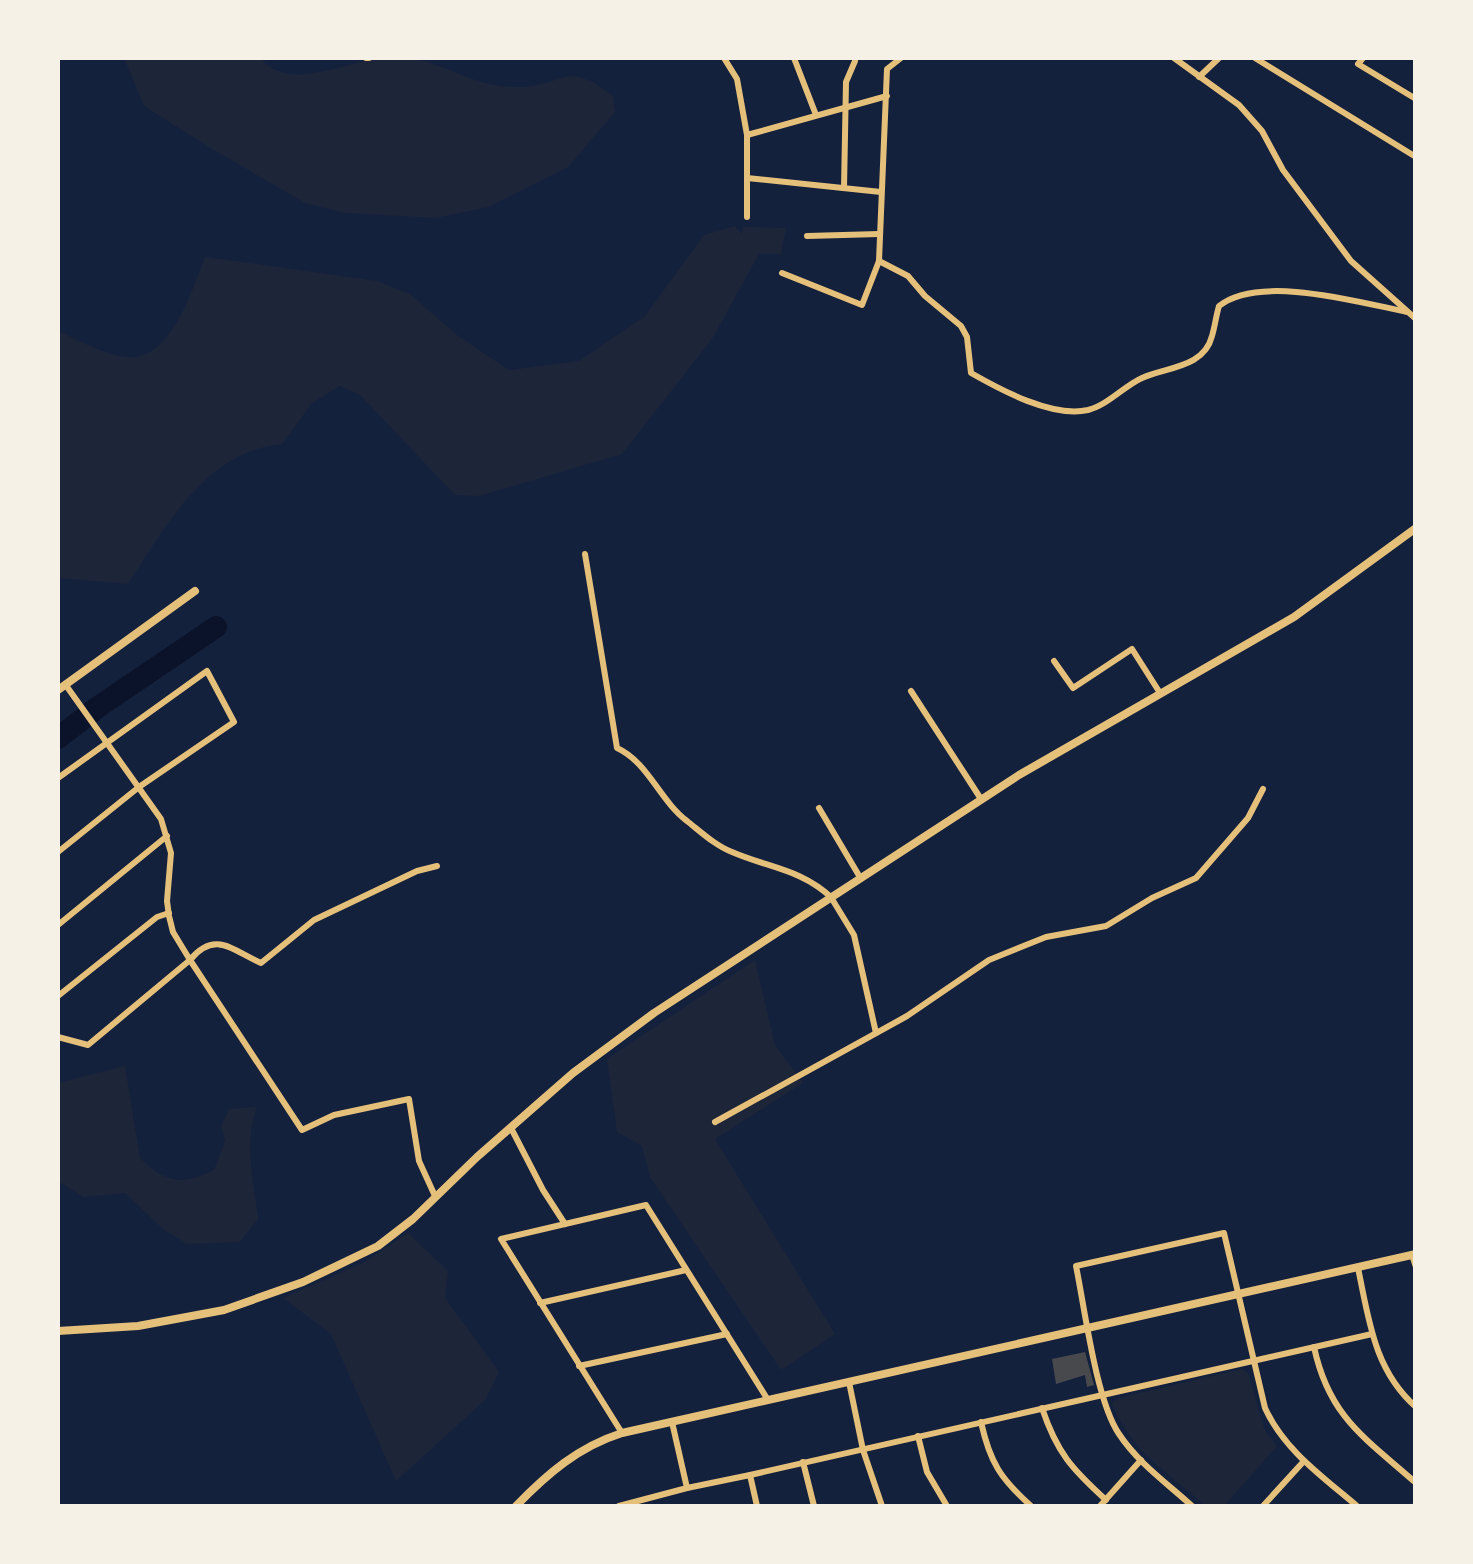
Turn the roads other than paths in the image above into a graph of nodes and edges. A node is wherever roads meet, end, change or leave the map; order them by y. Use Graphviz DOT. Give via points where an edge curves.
graph roads {
  1 [pos="724,58"];
  2 [pos="794,58"];
  3 [pos="902,58"];
  4 [pos="1174,58"];
  5 [pos="1219,58"];
  6 [pos="1255,58"];
  7 [pos="1359,59"];
  8 [pos="855,60"];
  9 [pos="1200,76"];
  10 [pos="887,96"];
  11 [pos="1416,99"];
  12 [pos="846,107"];
  13 [pos="816,115"];
  14 [pos="746,135"];
  15 [pos="1416,157"];
  16 [pos="746,178"];
  17 [pos="844,188"];
  18 [pos="881,192"];
  19 [pos="746,217"];
  20 [pos="879,234"];
  21 [pos="808,236"];
  22 [pos="879,261"];
  23 [pos="782,274"];
  24 [pos="1407,312"];
  25 [pos="1416,319"];
  26 [pos="1416,528"];
  27 [pos="584,554"];
  28 [pos="196,591"];
  29 [pos="1054,660"];
  30 [pos="62,687"];
  31 [pos="911,690"];
  32 [pos="1160,693"];
  33 [pos="106,741"];
  34 [pos="58,778"];
  35 [pos="139,787"];
  36 [pos="1264,789"];
  37 [pos="981,799"];
  38 [pos="819,808"];
  39 [pos="168,836"];
  40 [pos="58,852"];
  41 [pos="438,866"];
  42 [pos="862,880"];
  43 [pos="832,899"];
  44 [pos="169,913"];
  45 [pos="58,925"];
  46 [pos="190,960"];
  47 [pos="58,996"];
  48 [pos="876,1033"];
  49 [pos="58,1038"];
  50 [pos="716,1122"];
  51 [pos="511,1128"];
  52 [pos="435,1196"];
  53 [pos="565,1224"];
  54 [pos="1414,1254"];
  55 [pos="1416,1267"];
  56 [pos="1358,1268"];
  57 [pos="686,1270"];
  58 [pos="1238,1294"];
  59 [pos="540,1303"];
  60 [pos="1089,1328"];
  61 [pos="58,1332"];
  62 [pos="727,1334"];
  63 [pos="1372,1334"];
  64 [pos="1314,1347"];
  65 [pos="1253,1361"];
  66 [pos="579,1366"];
  67 [pos="849,1382"];
  68 [pos="1103,1395"];
  69 [pos="768,1400"];
  70 [pos="1042,1408"];
  71 [pos="1416,1408"];
  72 [pos="672,1422"];
  73 [pos="981,1422"];
  74 [pos="622,1433"];
  75 [pos="918,1436"];
  76 [pos="863,1450"];
  77 [pos="1142,1460"];
  78 [pos="1304,1460"];
  79 [pos="803,1462"];
  80 [pos="750,1475"];
  81 [pos="1416,1484"];
  82 [pos="687,1488"];
  83 [pos="1103,1503"];
  84 [pos="521,1505"];
  85 [pos="1187,1505"];
  86 [pos="1352,1505"];
  87 [pos="619,1506"];
  88 [pos="757,1506"];
  89 [pos="814,1506"];
  90 [pos="882,1506"];
  91 [pos="948,1506"];
  92 [pos="1031,1506"];
  93 [pos="1263,1506"];
  1 -- 14 [label="street" via="737,79"];
  2 -- 13 [label="street"];
  3 -- 10 [label="street" via="887,70"];
  4 -- 9 [label="street"];
  5 -- 9 [label="street"];
  6 -- 15 [label="street"];
  7 -- 11 [label="street"];
  8 -- 12 [label="street"];
  9 -- 24 [label="street" via="1262,131 1351,262"];
  10 -- 12 [label="street"];
  10 -- 18 [label="street"];
  12 -- 13 [label="street"];
  12 -- 17 [label="street"];
  13 -- 14 [label="street"];
  14 -- 16 [label="street"];
  16 -- 17 [label="street"];
  16 -- 19 [label="street"];
  17 -- 18 [label="street"];
  18 -- 20 [label="street"];
  20 -- 21 [label="street"];
  20 -- 22 [label="street"];
  22 -- 23 [label="street" via="862,305"];
  22 -- 24 [label="street" via="908,276 961,326 971,373 1019,399 1074,410 1088,410 1138,380 1197,358 1212,338 1218,306 1230,296 1314,294"];
  24 -- 25 [label="street"];
  26 -- 32 [label="street" via="1294,617"];
  27 -- 43 [label="street" via="617,748 634,756 682,818 731,852 816,884"];
  28 -- 30 [label="street"];
  29 -- 32 [label="street" via="1072,688 1132,648"];
  30 -- 33 [label="street"];
  31 -- 37 [label="street"];
  32 -- 37 [label="street"];
  33 -- 34 [label="street"];
  33 -- 35 [label="street"];
  33 -- 35 [label="street" via="207,671 234,722"];
  35 -- 39 [label="street"];
  35 -- 40 [label="street"];
  36 -- 48 [label="street" via="1196,878 1106,926 1046,937 1003,954"];
  37 -- 42 [label="street"];
  38 -- 42 [label="street"];
  39 -- 44 [label="street"];
  39 -- 45 [label="street"];
  41 -- 46 [label="street" via="314,920 261,964 216,942"];
  42 -- 43 [label="street"];
  43 -- 48 [label="street" via="854,935"];
  43 -- 51 [label="street" via="615,1040"];
  44 -- 46 [label="street"];
  44 -- 47 [label="street"];
  46 -- 49 [label="street" via="88,1045"];
  46 -- 52 [label="street" via="302,1130 334,1115 408,1099 419,1161"];
  48 -- 50 [label="street"];
  51 -- 52 [label="street"];
  51 -- 53 [label="street"];
  52 -- 61 [label="street" via="378,1246 253,1301 138,1326"];
  53 -- 57 [label="street" via="646,1205"];
  53 -- 59 [label="street" via="500,1239"];
  54 -- 55 [label="street"];
  54 -- 56 [label="street"];
  56 -- 58 [label="street"];
  56 -- 63 [label="street"];
  57 -- 59 [label="street"];
  57 -- 62 [label="street"];
  58 -- 60 [label="street"];
  58 -- 60 [label="street" via="1224,1233 1076,1266"];
  58 -- 65 [label="street"];
  59 -- 66 [label="street"];
  60 -- 67 [label="street"];
  60 -- 68 [label="street"];
  62 -- 66 [label="street"];
  62 -- 69 [label="street"];
  63 -- 64 [label="street"];
  63 -- 71 [label="street" via="1386,1373"];
  64 -- 65 [label="street"];
  64 -- 81 [label="street" via="1338,1411"];
  65 -- 68 [label="street"];
  65 -- 78 [label="street" via="1272,1423"];
  66 -- 74 [label="street"];
  67 -- 69 [label="street"];
  67 -- 76 [label="street"];
  68 -- 70 [label="street"];
  68 -- 77 [label="street" via="1117,1430"];
  69 -- 72 [label="street"];
  70 -- 73 [label="street"];
  70 -- 83 [label="street" via="1063,1459"];
  72 -- 74 [label="street"];
  72 -- 82 [label="street"];
  73 -- 75 [label="street"];
  73 -- 92 [label="street" via="996,1468"];
  74 -- 84 [label="street" via="576,1453"];
  75 -- 76 [label="street"];
  75 -- 91 [label="street" via="927,1472"];
  76 -- 79 [label="street"];
  76 -- 90 [label="street"];
  77 -- 83 [label="street"];
  77 -- 85 [label="street"];
  78 -- 86 [label="street"];
  78 -- 93 [label="street"];
  79 -- 80 [label="street"];
  79 -- 89 [label="street"];
  80 -- 82 [label="street"];
  80 -- 88 [label="street"];
  82 -- 87 [label="street"];
}
